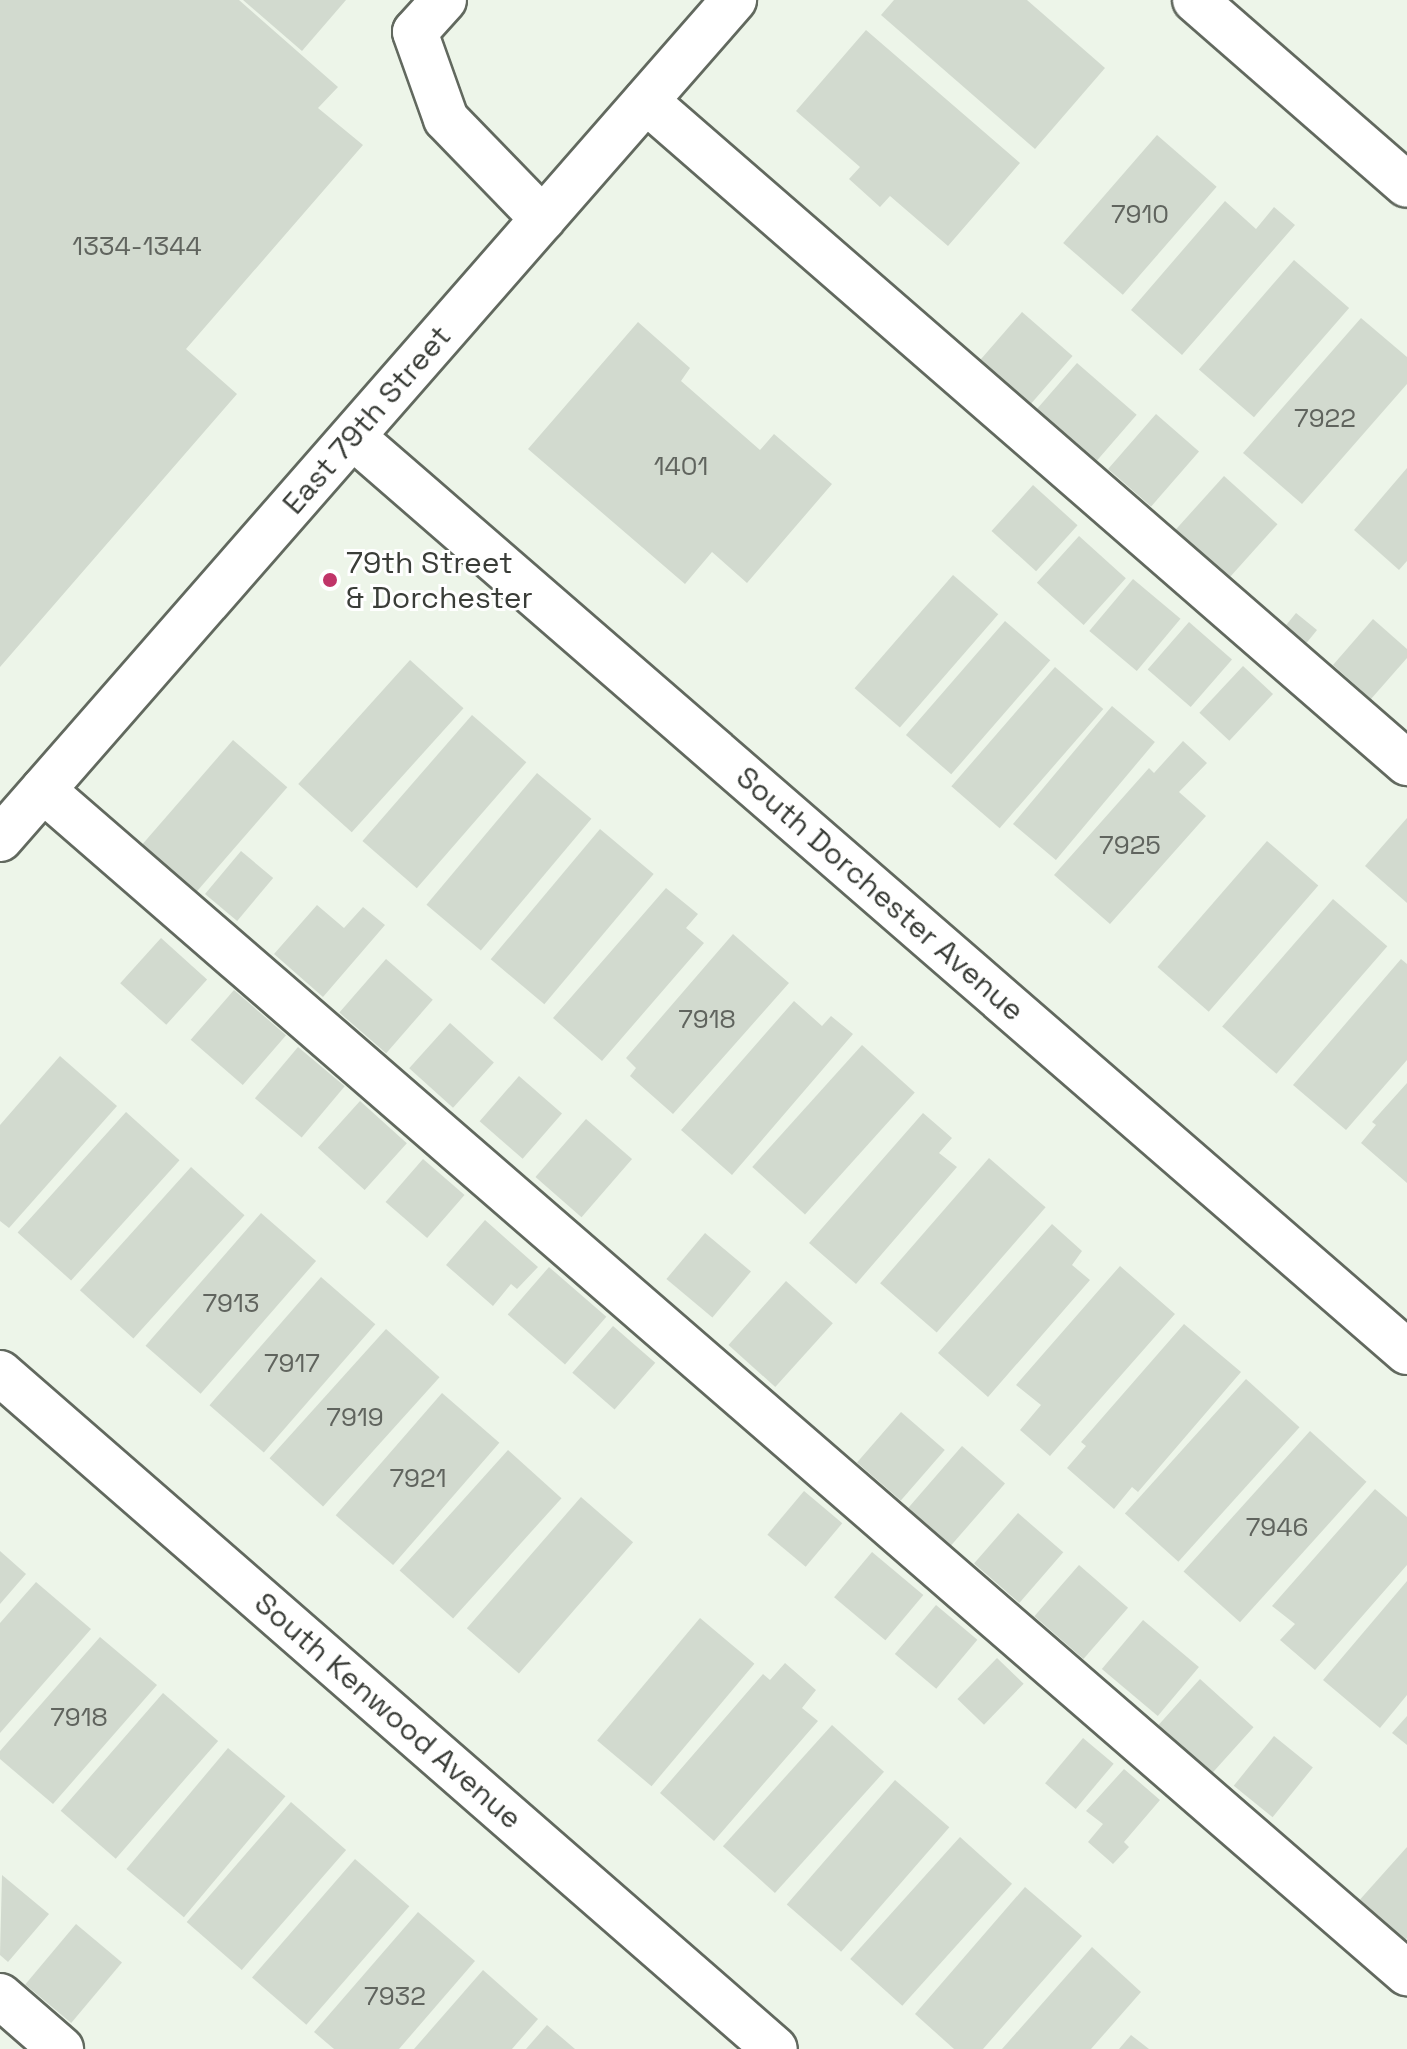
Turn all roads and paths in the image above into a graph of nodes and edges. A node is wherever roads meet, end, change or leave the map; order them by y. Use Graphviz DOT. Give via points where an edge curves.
graph roads {
  1 [pos="444,0"];
  2 [pos="734,0"];
  3 [pos="1195,0"];
  4 [pos="646,101"];
  5 [pos="1407,185"];
  6 [pos="543,219"];
  7 [pos="353,437"];
  8 [pos="1407,763"];
  9 [pos="43,790"];
  10 [pos="0,839"];
  11 [pos="1407,1352"];
  12 [pos="0,1373"];
  13 [pos="1407,1973"];
  14 [pos="0,1996"];
  15 [pos="61,2049"];
  16 [pos="775,2049"];
  1 -- 6 [label="street" via="415,32 446,119"];
  2 -- 4 [label="street, East 79th Street"];
  3 -- 5 [label="street"];
  4 -- 6 [label="street, East 79th Street"];
  4 -- 8 [label="street"];
  6 -- 7 [label="street, East 79th Street"];
  7 -- 9 [label="street, East 79th Street"];
  7 -- 11 [label="street, South Dorchester Avenue"];
  9 -- 10 [label="street, East 79th Street"];
  9 -- 13 [label="street"];
  12 -- 16 [label="street, South Kenwood Avenue"];
  14 -- 15 [label="street"];
}
